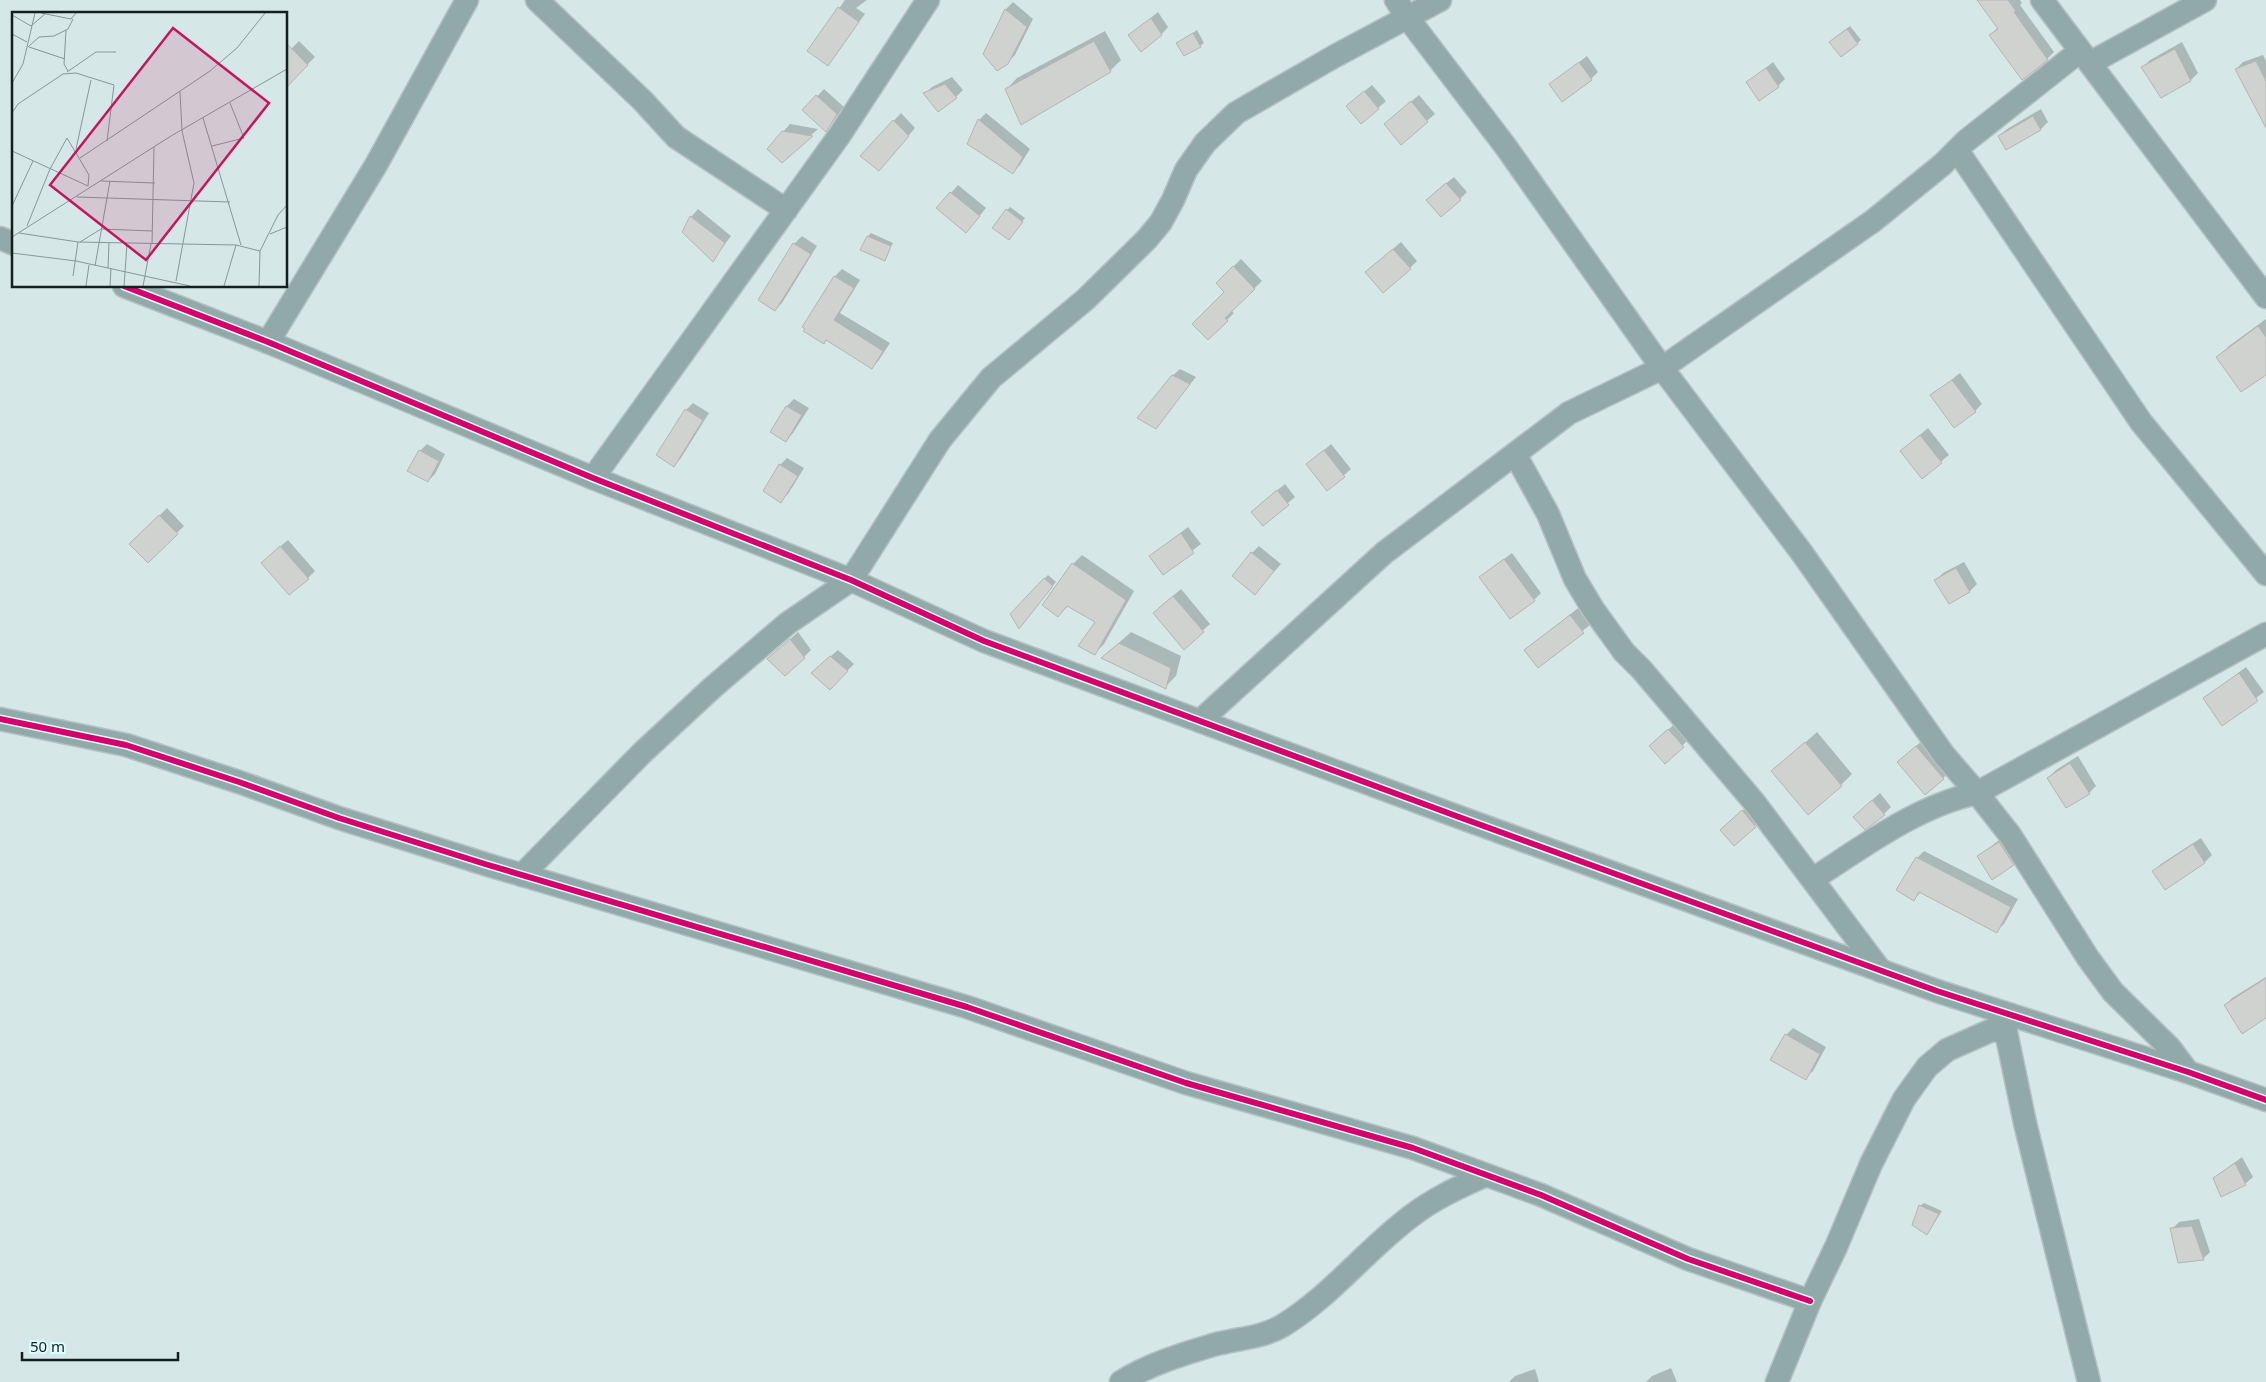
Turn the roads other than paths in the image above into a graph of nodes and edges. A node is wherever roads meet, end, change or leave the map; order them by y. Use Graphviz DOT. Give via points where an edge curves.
graph roads {
  1 [pos="467,0"];
  2 [pos="537,0"];
  3 [pos="928,0"];
  4 [pos="1440,0"];
  5 [pos="2042,0"];
  6 [pos="2205,0"];
  7 [pos="1401,8"];
  8 [pos="2085,57"];
  9 [pos="1957,150"];
  10 [pos="786,210"];
  11 [pos="0,238"];
  12 [pos="12,243"];
  13 [pos="129,288"];
  14 [pos="2263,288"];
  15 [pos="268,342"];
  16 [pos="1662,368"];
  17 [pos="1515,454"];
  18 [pos="593,478"];
  19 [pos="2266,574"];
  20 [pos="852,580"];
  21 [pos="2266,634"];
  22 [pos="0,719"];
  23 [pos="1200,721"];
  24 [pos="1977,793"];
  25 [pos="522,875"];
  26 [pos="1813,879"];
  27 [pos="1881,970"];
  28 [pos="2006,1023"];
  29 [pos="2188,1072"];
  30 [pos="2266,1100"];
  31 [pos="1486,1175"];
  32 [pos="1810,1301"];
  33 [pos="1121,1382"];
  34 [pos="1777,1382"];
  35 [pos="2089,1382"];
  1 -- 15 [label="street" via="376,165"];
  2 -- 10 [label="street" via="643,100 676,137"];
  3 -- 10 [label="street"];
  4 -- 7 [label="street"];
  5 -- 8 [label="street"];
  6 -- 8 [label="street"];
  7 -- 16 [label="street" via="1506,147"];
  7 -- 20 [label="street" via="1236,113 1204,143 1186,170 1161,222 1147,239 1086,298 992,378 940,440"];
  8 -- 9 [label="street"];
  8 -- 14 [label="street"];
  9 -- 16 [label="street" via="1873,221"];
  9 -- 19 [label="street" via="2141,422"];
  10 -- 18 [label="street"];
  11 -- 12 [label="street"];
  13 -- 15 [label="street"];
  15 -- 18 [label="street"];
  16 -- 17 [label="street" via="1569,413"];
  16 -- 24 [label="street" via="1802,553 1944,755"];
  17 -- 23 [label="street" via="1384,553"];
  17 -- 26 [label="street" via="1548,514 1575,579 1593,608 1624,652 1754,802"];
  18 -- 20 [label="street"];
  20 -- 23 [label="street" via="984,641"];
  20 -- 25 [label="street" via="788,623 712,688 643,752"];
  21 -- 24 [label="street"];
  22 -- 25 [label="street" via="126,745 339,818"];
  23 -- 27 [label="street"];
  24 -- 26 [label="street" via="1927,809"];
  24 -- 29 [label="street" via="2010,835 2113,992 2170,1048"];
  25 -- 31 [label="street" via="967,1007 1186,1083 1413,1148"];
  26 -- 27 [label="street"];
  27 -- 28 [label="street"];
  28 -- 29 [label="street"];
  28 -- 32 [label="street" via="1947,1050 1927,1067 1904,1099"];
  28 -- 35 [label="street" via="2025,1123"];
  29 -- 30 [label="street"];
  31 -- 32 [label="street" via="1541,1195 1688,1259"];
  31 -- 33 [label="street" via="1443,1194 1409,1217 1313,1304 1283,1325 1262,1336 1214,1345 1156,1365"];
  32 -- 34 [label="street"];
}
